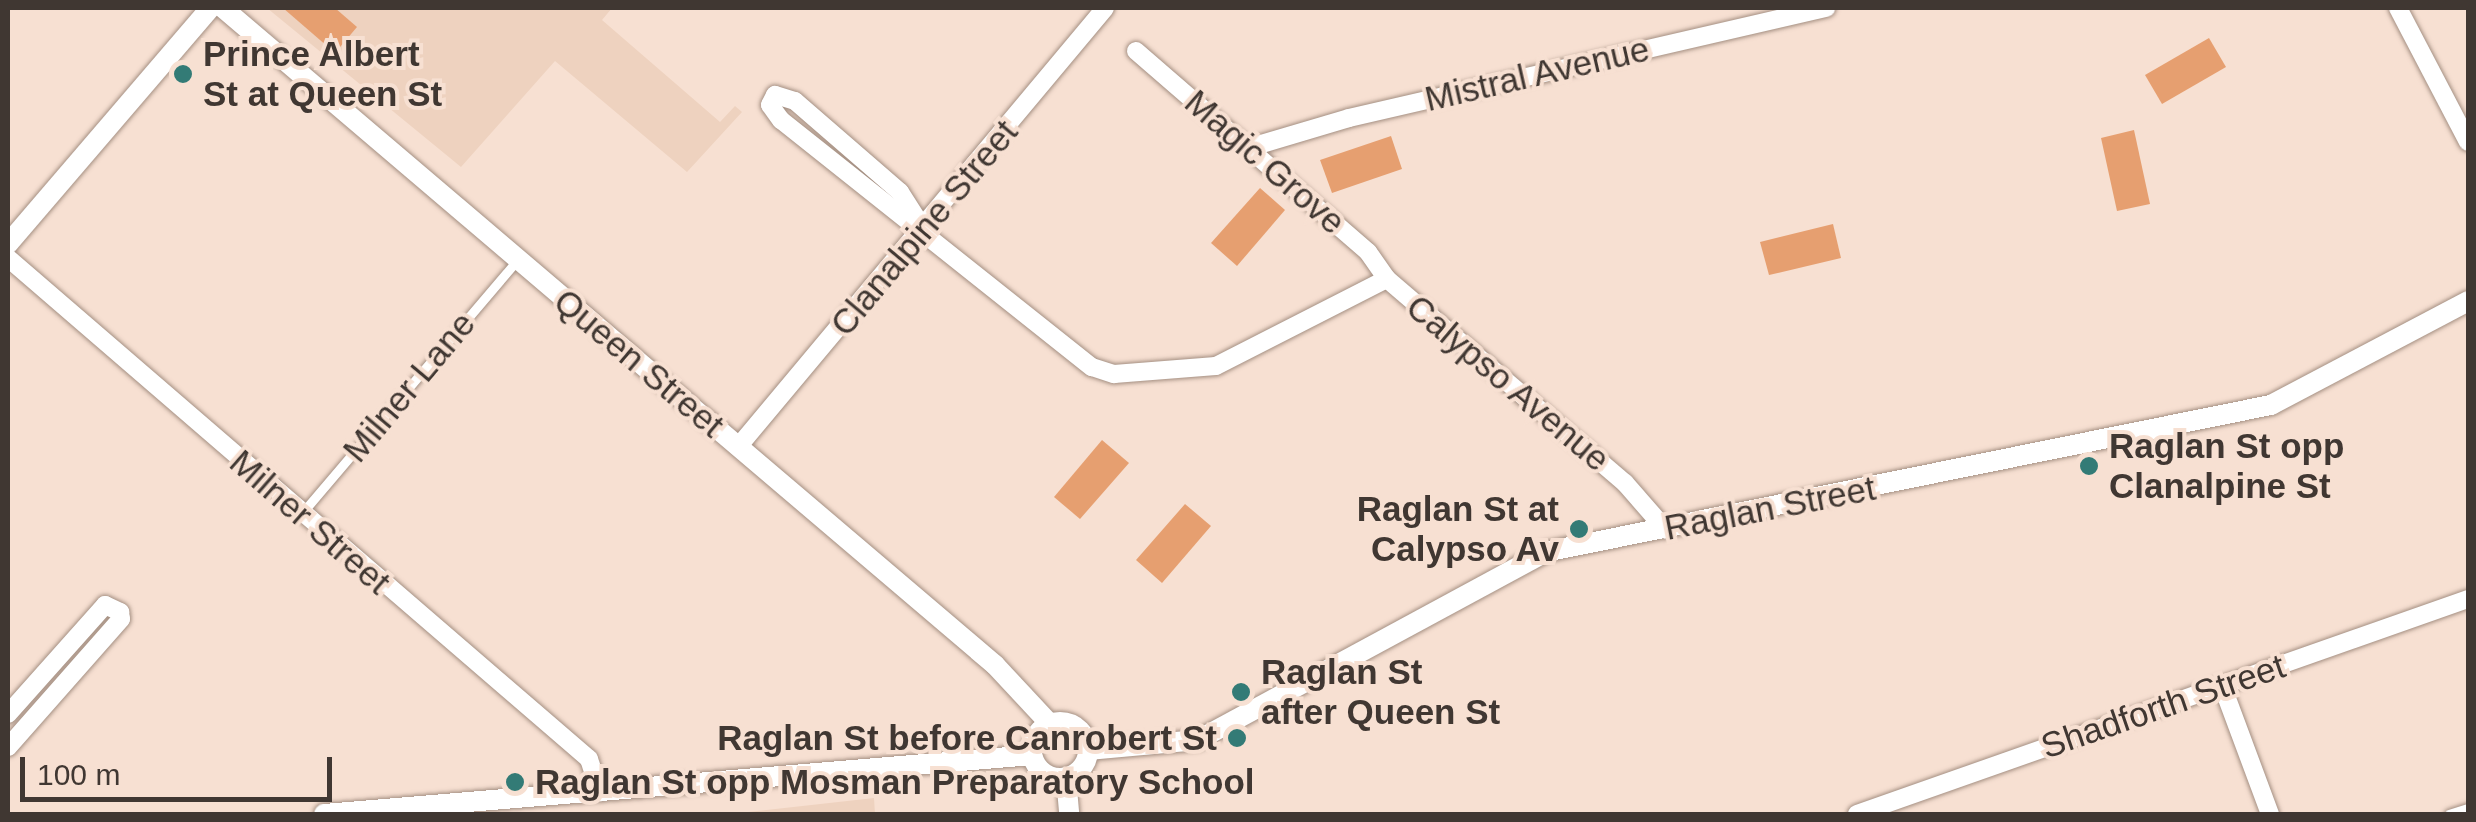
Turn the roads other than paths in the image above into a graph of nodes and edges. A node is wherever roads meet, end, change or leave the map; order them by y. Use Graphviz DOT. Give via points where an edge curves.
graph roads {
  1 [pos="210,8"];
  2 [pos="223,8"];
  3 [pos="1106,8"];
  4 [pos="1827,8"];
  5 [pos="2398,8"];
  6 [pos="1136,51"];
  7 [pos="2468,142"];
  8 [pos="1248,148"];
  9 [pos="924,228"];
  10 [pos="8,244"];
  11 [pos="8,258"];
  12 [pos="518,259"];
  13 [pos="1387,279"];
  14 [pos="2468,300"];
  15 [pos="738,446"];
  16 [pos="300,515"];
  17 [pos="1666,530"];
  18 [pos="2468,599"];
  19 [pos="2222,685"];
  20 [pos="30,689"];
  21 [pos="46,703"];
  22 [pos="8,714"];
  23 [pos="1050,724"];
  24 [pos="8,747"];
  25 [pos="1088,750"];
  26 [pos="1032,755"];
  27 [pos="1066,777"];
  28 [pos="600,792"];
  29 [pos="2468,808"];
  30 [pos="324,814"];
  31 [pos="1069,814"];
  32 [pos="1857,814"];
  33 [pos="2270,814"];
  34 [pos="2449,814"];
  1 -- 10 [label="street"];
  2 -- 12 [label="street, Queen Street"];
  3 -- 9 [label="street, Clanalpine Street"];
  4 -- 8 [label="street, Mistral Avenue" via="1349,118"];
  5 -- 7 [label="street"];
  6 -- 8 [label="street, Magic Grove"];
  8 -- 13 [label="street, Magic Grove" via="1368,252"];
  9 -- 9 [label="street, Calypso Avenue" via="893,214 781,120 770,105 775,95 794,102 900,192"];
  9 -- 13 [label="street, Calypso Avenue" via="1084,362 1114,374 1216,366"];
  9 -- 15 [label="street, Clanalpine Street"];
  11 -- 16 [label="street, Milner Street"];
  12 -- 15 [label="street, Queen Street"];
  12 -- 16 [label="lane, Milner Lane"];
  13 -- 17 [label="street, Calypso Avenue" via="1625,483"];
  14 -- 17 [label="street, Raglan Street" via="2271,405"];
  15 -- 23 [label="street, Queen Street" via="1017,684"];
  16 -- 28 [label="street, Milner Street" via="588,759"];
  17 -- 25 [label="street, Raglan Street" via="1522,560 1198,740"];
  18 -- 19 [label="street, Shadforth Street"];
  19 -- 32 [label="street, Shadforth Street"];
  19 -- 33 [label="street"];
  20 -- 21 [label="street"];
  20 -- 21 [label="street" via="111,604 121,619"];
  20 -- 22 [label="street"];
  21 -- 24 [label="street"];
  23 -- 25 [label="street" via="1076,727"];
  23 -- 26 [label="street" via="1037,733"];
  25 -- 27 [label="street" via="1080,769"];
  26 -- 27 [label="street" via="1042,771"];
  26 -- 28 [label="street"];
  27 -- 31 [label="street"];
  28 -- 30 [label="street"];
  29 -- 34 [label="lane"];
}
